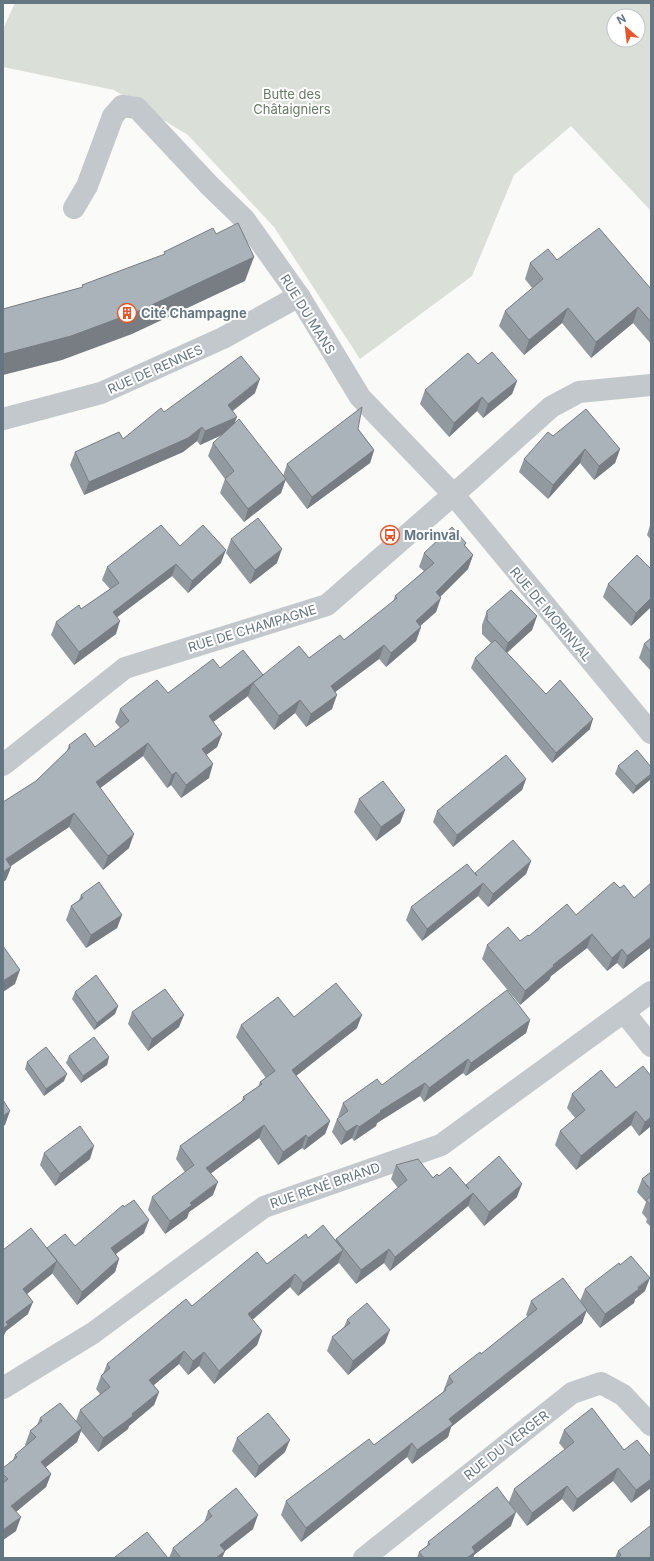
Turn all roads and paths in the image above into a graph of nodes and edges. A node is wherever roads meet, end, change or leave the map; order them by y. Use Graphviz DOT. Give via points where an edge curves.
graph roads {
  1 [pos="74,208"];
  2 [pos="298,296"];
  3 [pos="651,385"];
  4 [pos="3,419"];
  5 [pos="452,494"];
  6 [pos="651,733"];
  7 [pos="3,765"];
  8 [pos="651,992"];
  9 [pos="624,1012"];
  10 [pos="651,1046"];
  11 [pos="3,1388"];
  12 [pos="651,1425"];
  13 [pos="364,1558"];
  1 -- 2 [label="street, RUE DU MANS" via="86,186 113,116 122,106 138,108 245,220"];
  2 -- 4 [label="street, RUE DE RENNES" via="223,338 101,393"];
  2 -- 5 [label="street, RUE DU MANS" via="360,398"];
  3 -- 5 [label="street, RUE DE CHAMPAGNE" via="579,392 550,406"];
  5 -- 6 [label="street, RUE DE MORINVAL"];
  5 -- 7 [label="street, RUE DE CHAMPAGNE" via="326,605 125,668"];
  8 -- 9 [label="street, RUE RENÉ BRIAND"];
  9 -- 10 [label="street"];
  9 -- 11 [label="street, RUE RENÉ BRIAND" via="441,1145 264,1207 93,1333"];
  12 -- 13 [label="street, RUE DU VERGER" via="623,1395 601,1383 572,1393"];
}
